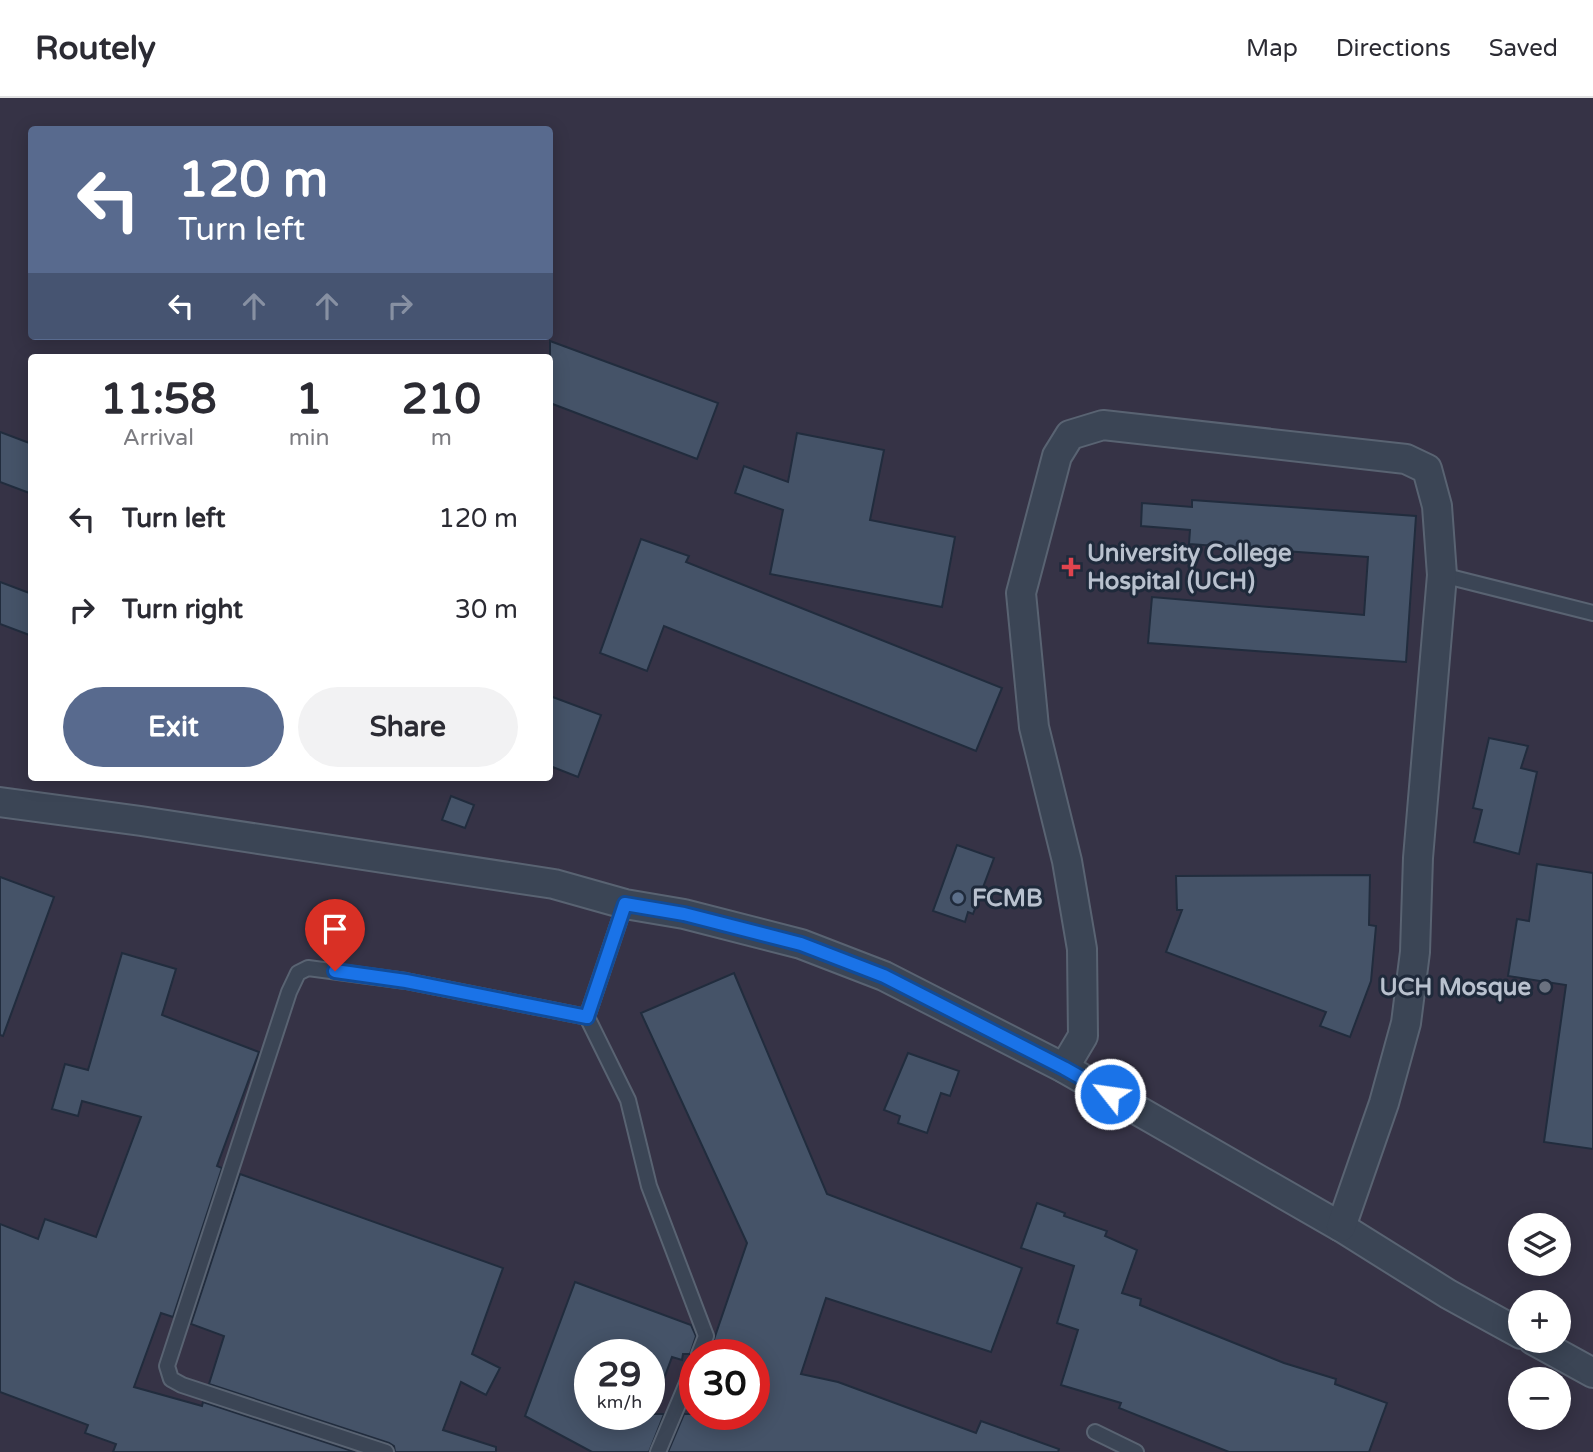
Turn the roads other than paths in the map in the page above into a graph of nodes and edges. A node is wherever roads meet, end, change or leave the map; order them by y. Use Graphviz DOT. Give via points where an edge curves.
graph roads {
  1 [pos="1442,575"];
  2 [pos="1593,613"];
  3 [pos="0,802"];
  4 [pos="625,904"];
  5 [pos="587,1017"];
  6 [pos="1064,1068"];
  7 [pos="1341,1227"];
  8 [pos="1508,1327"];
  9 [pos="705,1339"];
  10 [pos="1557,1353"];
  11 [pos="1593,1373"];
  12 [pos="679,1402"];
  13 [pos="1096,1432"];
  14 [pos="386,1452"];
  15 [pos="658,1452"];
  16 [pos="1136,1452"];
  1 -- 2 [label="lane"];
  1 -- 6 [label="street" via="1437,506 1427,469 1406,459 1103,425 1070,435 1057,456 1021,593 1034,727 1067,861 1082,949 1083,1036"];
  1 -- 7 [label="street" via="1406,1023 1384,1104"];
  3 -- 4 [label="street" via="554,884"];
  4 -- 5 [label="lane"];
  4 -- 6 [label="street" via="684,914 813,949 884,976"];
  5 -- 9 [label="lane" via="628,1100 649,1186"];
  5 -- 14 [label="lane" via="406,981 308,968 298,973 289,992 167,1366 171,1379 182,1385"];
  6 -- 7 [label="street"];
  7 -- 8 [label="street"];
  10 -- 11 [label="street"];
  12 -- 15 [label="lane"];
  13 -- 16 [label="lane"];
}
